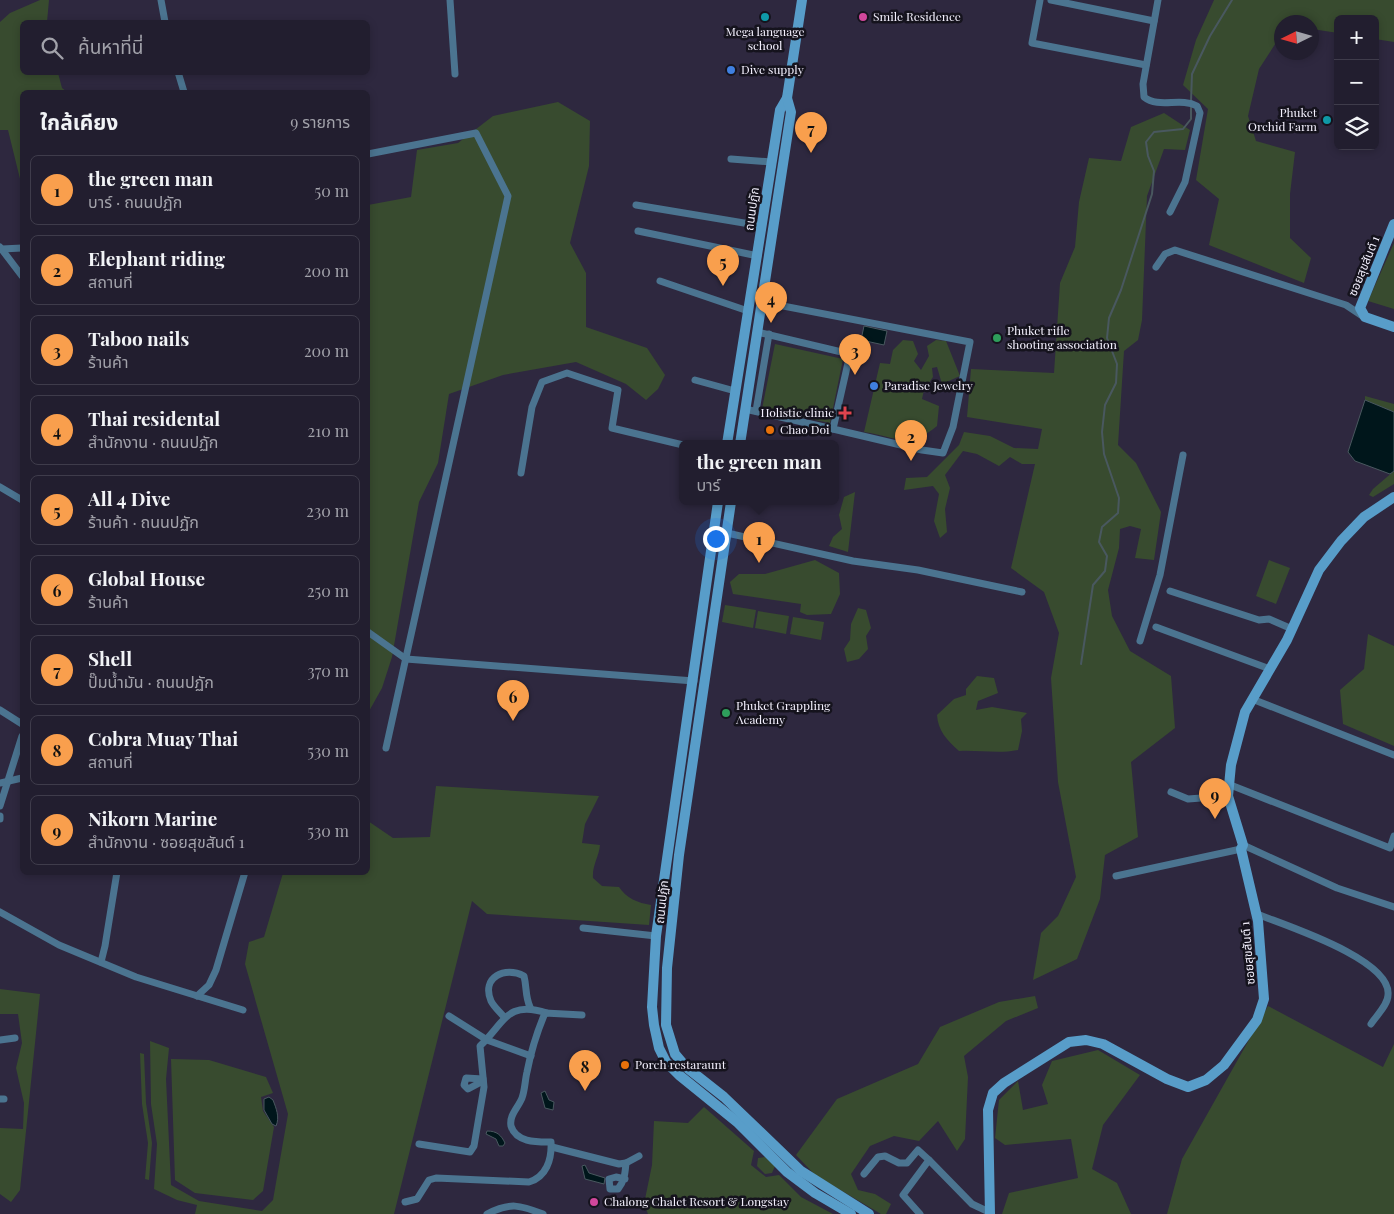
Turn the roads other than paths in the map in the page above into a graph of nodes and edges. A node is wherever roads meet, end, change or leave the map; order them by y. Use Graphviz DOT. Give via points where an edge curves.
graph roads {
  1 [pos="161,0"];
  2 [pos="450,0"];
  3 [pos="802,0"];
  4 [pos="1040,0"];
  5 [pos="1051,0"];
  6 [pos="1158,0"];
  7 [pos="166,20"];
  8 [pos="1154,21"];
  9 [pos="1146,65"];
  10 [pos="455,74"];
  11 [pos="179,75"];
  12 [pos="183,90"];
  13 [pos="787,98"];
  14 [pos="370,154"];
  15 [pos="731,159"];
  16 [pos="771,162"];
  17 [pos="636,204"];
  18 [pos="1170,212"];
  19 [pos="1394,224"];
  20 [pos="762,226"];
  21 [pos="638,231"];
  22 [pos="1,248"];
  23 [pos="20,248"];
  24 [pos="758,256"];
  25 [pos="0,259"];
  26 [pos="9,259"];
  27 [pos="1156,267"];
  28 [pos="20,273"];
  29 [pos="660,281"];
  30 [pos="762,302"];
  31 [pos="748,311"];
  32 [pos="1365,317"];
  33 [pos="1394,327"];
  34 [pos="757,332"];
  35 [pos="769,334"];
  36 [pos="695,380"];
  37 [pos="735,391"];
  38 [pos="745,409"];
  39 [pos="756,412"];
  40 [pos="833,429"];
  41 [pos="728,440"];
  42 [pos="741,440"];
  43 [pos="679,444"];
  44 [pos="1183,456"];
  45 [pos="521,473"];
  46 [pos="0,487"];
  47 [pos="1394,497"];
  48 [pos="20,499"];
  49 [pos="718,505"];
  50 [pos="731,505"];
  51 [pos="727,533"];
  52 [pos="1170,591"];
  53 [pos="1022,592"];
  54 [pos="1156,627"];
  55 [pos="1292,629"];
  56 [pos="370,633"];
  57 [pos="1140,641"];
  58 [pos="406,659"];
  59 [pos="1270,669"];
  60 [pos="694,681"];
  61 [pos="1252,699"];
  62 [pos="690,703"];
  63 [pos="702,704"];
  64 [pos="0,710"];
  65 [pos="20,723"];
  66 [pos="20,741"];
  67 [pos="386,748"];
  68 [pos="1394,755"];
  69 [pos="20,779"];
  70 [pos="4,783"];
  71 [pos="1228,784"];
  72 [pos="1171,792"];
  73 [pos="1228,796"];
  74 [pos="0,806"];
  75 [pos="1394,836"];
  76 [pos="1242,847"];
  77 [pos="117,875"];
  78 [pos="244,875"];
  79 [pos="1116,876"];
  80 [pos="1394,907"];
  81 [pos="0,912"];
  82 [pos="1257,914"];
  83 [pos="583,928"];
  84 [pos="656,936"];
  85 [pos="101,962"];
  86 [pos="197,996"];
  87 [pos="530,1007"];
  88 [pos="243,1010"];
  89 [pos="547,1013"];
  90 [pos="582,1015"];
  91 [pos="449,1016"];
  92 [pos="504,1017"];
  93 [pos="1371,1024"];
  94 [pos="15,1038"];
  95 [pos="0,1040"];
  96 [pos="487,1040"];
  97 [pos="670,1043"];
  98 [pos="659,1048"];
  99 [pos="530,1056"];
  100 [pos="419,1144"];
  101 [pos="552,1148"];
  102 [pos="639,1156"];
  103 [pos="929,1160"];
  104 [pos="626,1163"];
  105 [pos="864,1174"];
  106 [pos="625,1179"];
  107 [pos="405,1202"];
  108 [pos="487,1214"];
  109 [pos="543,1214"];
  110 [pos="851,1214"];
  111 [pos="869,1214"];
  112 [pos="920,1214"];
  113 [pos="991,1214"];
  1 -- 7 [label="street"];
  2 -- 10 [label="street"];
  3 -- 13 [label="main road, ถนนปฏัก"];
  4 -- 9 [label="street" via="1032,43"];
  5 -- 8 [label="street"];
  6 -- 8 [label="street"];
  8 -- 9 [label="street"];
  9 -- 18 [label="street" via="1142,84 1144,97 1155,102 1192,104 1200,114 1185,182"];
  11 -- 12 [label="street"];
  13 -- 16 [label="main road, ถนนปฏัก" via="780,110"];
  13 -- 30 [label="main road, ถนนปฏัก" via="791,112"];
  14 -- 58 [label="street" via="476,133 508,196"];
  15 -- 16 [label="street"];
  16 -- 20 [label="main road, ถนนปฏัก"];
  17 -- 20 [label="street"];
  19 -- 32 [label="main road, ซอยสุขสันต์ 1" via="1360,308"];
  20 -- 24 [label="main road, ถนนปฏัก"];
  21 -- 24 [label="street"];
  22 -- 23 [label="street"];
  22 -- 26 [label="street"];
  24 -- 31 [label="main road, ถนนปฏัก"];
  25 -- 26 [label="street"];
  26 -- 28 [label="street"];
  27 -- 32 [label="street" via="1165,254 1175,250 1346,305"];
  29 -- 31 [label="street"];
  30 -- 34 [label="main road, ถนนปฏัก"];
  30 -- 40 [label="street" via="970,342 953,427 943,453"];
  31 -- 37 [label="main road, ถนนปฏัก"];
  32 -- 33 [label="main road"];
  34 -- 35 [label="street"];
  34 -- 38 [label="main road, ถนนปฏัก"];
  35 -- 39 [label="street"];
  35 -- 40 [label="street" via="850,354"];
  36 -- 37 [label="street"];
  37 -- 41 [label="main road, ถนนปฏัก"];
  38 -- 39 [label="street"];
  38 -- 42 [label="main road, ถนนปฏัก"];
  39 -- 40 [label="street"];
  43 -- 45 [label="street" via="612,428 618,390 567,373 542,382 532,407"];
  44 -- 57 [label="street" via="1160,575"];
  46 -- 48 [label="street"];
  47 -- 55 [label="main road, ซอยสุขสันต์ 1" via="1364,517 1341,540 1319,570"];
  49 -- 60 [label="main road, ถนนปฏัก"];
  50 -- 51 [label="main road, ถนนปฏัก"];
  51 -- 53 [label="street" via="853,562 918,570"];
  51 -- 63 [label="main road, ถนนปฏัก"];
  52 -- 55 [label="street" via="1259,620 1269,619"];
  54 -- 59 [label="street"];
  55 -- 59 [label="main road, ซอยสุขสันต์ 1"];
  56 -- 58 [label="street"];
  58 -- 60 [label="street"];
  58 -- 67 [label="street"];
  59 -- 61 [label="main road, ซอยสุขสันต์ 1"];
  60 -- 62 [label="main road, ถนนปฏัก"];
  61 -- 68 [label="street"];
  61 -- 71 [label="main road, ซอยสุขสันต์ 1" via="1243,721"];
  62 -- 63 [label="main road"];
  62 -- 84 [label="main road, ถนนปฏัก"];
  63 -- 97 [label="main road, ถนนปฏัก" via="668,959 665,996"];
  64 -- 65 [label="street"];
  66 -- 70 [label="street"];
  69 -- 70 [label="street"];
  70 -- 74 [label="street"];
  71 -- 73 [label="main road, ซอยสุขสันต์ 1"];
  71 -- 75 [label="street" via="1390,848"];
  72 -- 73 [label="street" via="1188,799"];
  73 -- 76 [label="main road, ซอยสุขสันต์ 1"];
  76 -- 79 [label="street"];
  76 -- 80 [label="street" via="1337,888"];
  76 -- 82 [label="main road, ซอยสุขสันต์ 1"];
  77 -- 85 [label="street"];
  78 -- 86 [label="street" via="216,970 209,986"];
  81 -- 85 [label="street" via="59,945"];
  82 -- 93 [label="street" via="1322,940 1371,966 1386,984 1389,995"];
  82 -- 113 [label="main road, ซอยสุขสันต์ 1" via="1263,1006 1257,1020 1224,1065 1206,1080 1188,1086 1167,1080 1103,1044 1086,1040 1069,1042 1054,1050 993,1093 987,1128"];
  83 -- 84 [label="street"];
  84 -- 98 [label="main road, ถนนปฏัก" via="652,1007"];
  85 -- 86 [label="street" via="155,984"];
  86 -- 88 [label="street"];
  87 -- 89 [label="street"];
  87 -- 92 [label="street" via="516,1009"];
  87 -- 92 [label="street" via="525,997 527,986 524,976 504,971 495,976 490,985 492,1002"];
  89 -- 90 [label="street"];
  89 -- 99 [label="street" via="536,1034"];
  91 -- 96 [label="street"];
  92 -- 96 [label="street"];
  94 -- 95 [label="street"];
  96 -- 99 [label="street"];
  96 -- 100 [label="street" via="480,1046 483,1080 474,1146 470,1152"];
  97 -- 98 [label="main road"];
  97 -- 111 [label="main road, ถนนปฏัก" via="686,1066 724,1097 802,1171"];
  98 -- 110 [label="main road, ถนนปฏัก" via="666,1062 679,1075 737,1122 787,1172"];
  99 -- 101 [label="street" via="522,1099 513,1112 511,1126 522,1138 551,1142"];
  101 -- 104 [label="street" via="600,1161"];
  101 -- 107 [label="street" via="546,1170 538,1179 529,1182 436,1178 429,1180 417,1199"];
  102 -- 104 [label="street"];
  103 -- 105 [label="street" via="918,1150 907,1163 878,1157"];
  103 -- 112 [label="street" via="903,1195"];
  103 -- 113 [label="street" via="972,1204"];
  104 -- 106 [label="street"];
  108 -- 109 [label="street" via="500,1207 519,1205"];
}
